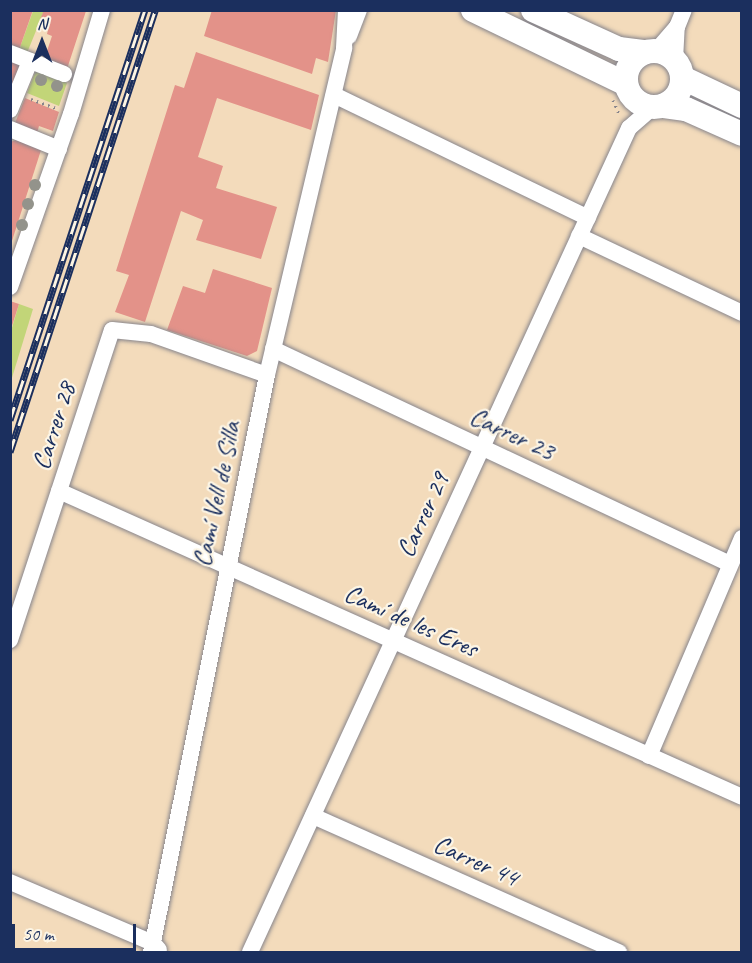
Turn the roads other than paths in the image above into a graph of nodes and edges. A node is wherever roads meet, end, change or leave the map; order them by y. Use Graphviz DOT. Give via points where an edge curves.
graph roads {
  1 [pos="102,10"];
  2 [pos="346,10"];
  3 [pos="359,10"];
  4 [pos="473,10"];
  5 [pos="533,10"];
  6 [pos="684,10"];
  7 [pos="344,48"];
  8 [pos="10,53"];
  9 [pos="665,60"];
  10 [pos="30,61"];
  11 [pos="64,74"];
  12 [pos="626,84"];
  13 [pos="333,95"];
  14 [pos="741,106"];
  15 [pos="658,107"];
  16 [pos="10,111"];
  17 [pos="10,129"];
  18 [pos="741,134"];
  19 [pos="59,149"];
  20 [pos="588,218"];
  21 [pos="579,236"];
  22 [pos="12,285"];
  23 [pos="741,313"];
  24 [pos="273,349"];
  25 [pos="267,375"];
  26 [pos="482,448"];
  27 [pos="59,491"];
  28 [pos="741,538"];
  29 [pos="730,564"];
  30 [pos="228,567"];
  31 [pos="10,640"];
  32 [pos="393,641"];
  33 [pos="649,756"];
  34 [pos="741,797"];
  35 [pos="313,816"];
  36 [pos="10,882"];
  37 [pos="155,949"];
  38 [pos="250,952"];
  39 [pos="619,952"];
  1 -- 19 [label="street"];
  2 -- 7 [label="street, Camí Vell de Silla"];
  3 -- 7 [label="street, Camí Vell de Silla"];
  4 -- 12 [label="street"];
  5 -- 9 [label="street" via="619,49"];
  6 -- 9 [label="street"];
  7 -- 13 [label="street, Camí Vell de Silla"];
  8 -- 10 [label="street"];
  9 -- 12 [label="street" via="627,69"];
  9 -- 14 [label="street"];
  9 -- 15 [label="street" via="678,95"];
  10 -- 11 [label="street"];
  10 -- 16 [label="street"];
  12 -- 15 [label="street" via="635,101"];
  13 -- 20 [label="street"];
  13 -- 24 [label="street, Camí Vell de Silla"];
  15 -- 18 [label="street" via="686,109"];
  15 -- 20 [label="street, Carrer 29" via="629,128"];
  17 -- 19 [label="street"];
  19 -- 22 [label="street"];
  20 -- 21 [label="street, Carrer 29"];
  21 -- 23 [label="street"];
  21 -- 26 [label="street, Carrer 29"];
  24 -- 25 [label="street, Camí Vell de Silla"];
  24 -- 26 [label="street, Carrer 23"];
  25 -- 27 [label="street, Carrer 28" via="150,334 112,330"];
  25 -- 30 [label="street, Camí Vell de Silla"];
  26 -- 29 [label="street, Carrer 23"];
  26 -- 32 [label="street, Carrer 29"];
  27 -- 30 [label="street, Camí de les Eres"];
  27 -- 31 [label="street, Carrer 28"];
  28 -- 29 [label="street"];
  29 -- 33 [label="street"];
  30 -- 32 [label="street, Camí de les Eres"];
  30 -- 37 [label="street, Camí Vell de Silla"];
  32 -- 33 [label="street, Camí de les Eres"];
  32 -- 35 [label="street, Carrer 29"];
  33 -- 34 [label="street, Camí de les Eres"];
  35 -- 38 [label="street, Carrer 29"];
  35 -- 39 [label="street, Carrer 44"];
  36 -- 37 [label="street"];
}
